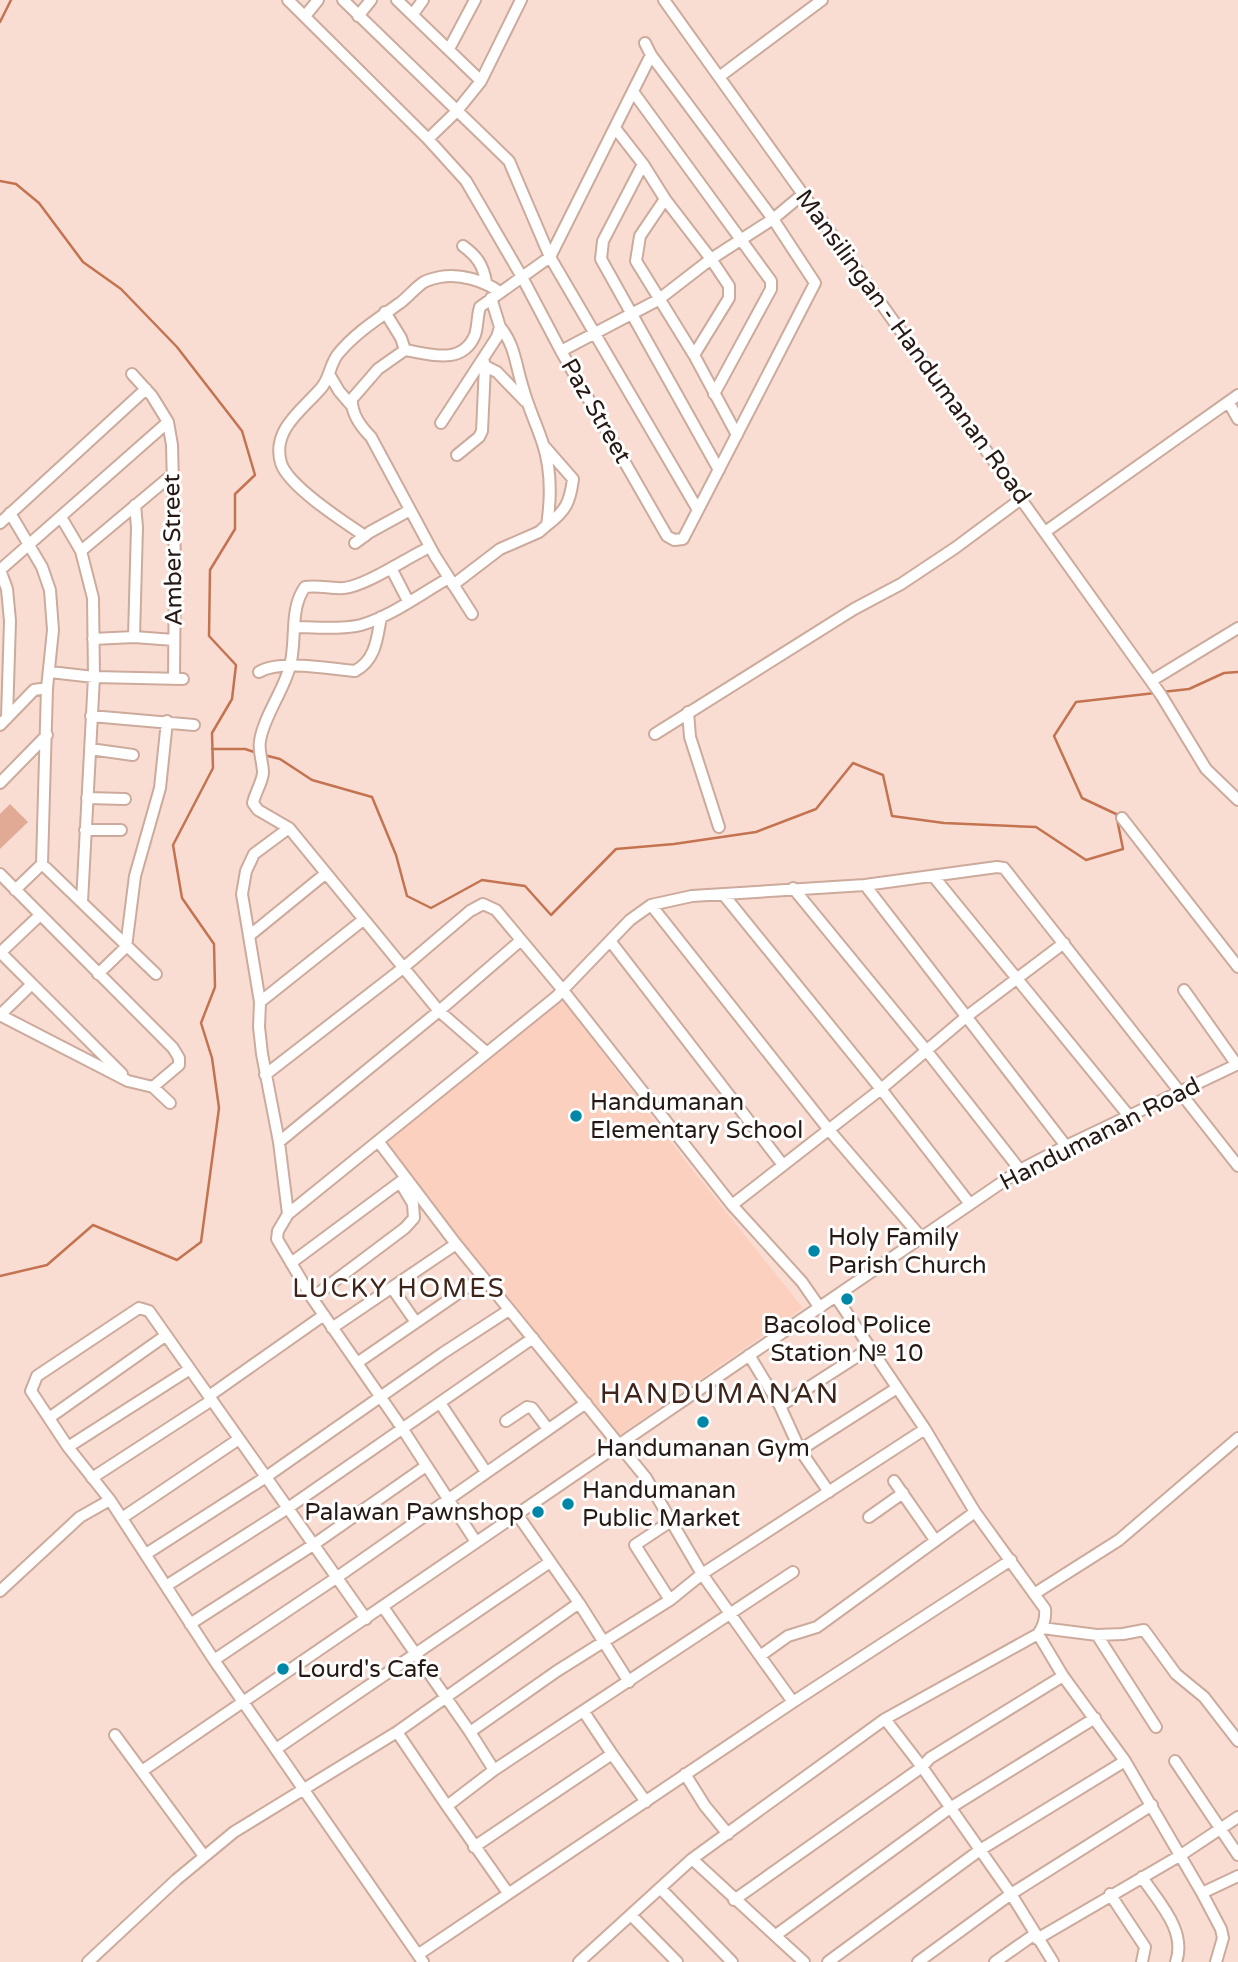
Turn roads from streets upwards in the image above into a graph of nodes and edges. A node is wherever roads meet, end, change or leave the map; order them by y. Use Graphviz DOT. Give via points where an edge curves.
graph roads {
  1 [pos="288,0"];
  2 [pos="318,0"];
  3 [pos="343,0"];
  4 [pos="371,0"];
  5 [pos="397,0"];
  6 [pos="423,0"];
  7 [pos="475,0"];
  8 [pos="521,0"];
  9 [pos="664,0"];
  10 [pos="822,0"];
  11 [pos="413,14"];
  12 [pos="305,16"];
  13 [pos="358,16"];
  14 [pos="645,43"];
  15 [pos="449,49"];
  16 [pos="651,55"];
  17 [pos="719,78"];
  18 [pos="481,81"];
  19 [pos="634,93"];
  20 [pos="457,112"];
  21 [pos="615,128"];
  22 [pos="428,139"];
  23 [pos="643,164"];
  24 [pos="803,194"];
  25 [pos="664,200"];
  26 [pos="772,219"];
  27 [pos="742,239"];
  28 [pos="463,246"];
  29 [pos="550,257"];
  30 [pos="711,259"];
  31 [pos="523,277"];
  32 [pos="486,282"];
  33 [pos="496,295"];
  34 [pos="658,300"];
  35 [pos="385,312"];
  36 [pos="630,314"];
  37 [pos="500,327"];
  38 [pos="595,333"];
  39 [pos="405,350"];
  40 [pos="561,351"];
  41 [pos="694,355"];
  42 [pos="484,363"];
  43 [pos="132,374"];
  44 [pos="329,374"];
  45 [pos="146,389"];
  46 [pos="714,394"];
  47 [pos="1233,399"];
  48 [pos="528,403"];
  49 [pos="351,405"];
  50 [pos="1238,419"];
  51 [pos="168,422"];
  52 [pos="441,423"];
  53 [pos="737,435"];
  54 [pos="544,445"];
  55 [pos="457,455"];
  56 [pos="719,470"];
  57 [pos="173,474"];
  58 [pos="1021,499"];
  59 [pos="135,505"];
  60 [pos="411,510"];
  61 [pos="698,510"];
  62 [pos="10,513"];
  63 [pos="61,517"];
  64 [pos="0,523"];
  65 [pos="547,525"];
  66 [pos="1045,532"];
  67 [pos="365,536"];
  68 [pos="355,543"];
  69 [pos="29,545"];
  70 [pos="430,547"];
  71 [pos="81,551"];
  72 [pos="391,568"];
  73 [pos="451,582"];
  74 [pos="408,601"];
  75 [pos="472,614"];
  76 [pos="381,617"];
  77 [pos="295,626"];
  78 [pos="1238,628"];
  79 [pos="134,637"];
  80 [pos="93,639"];
  81 [pos="174,640"];
  82 [pos="4,663"];
  83 [pos="290,666"];
  84 [pos="50,672"];
  85 [pos="259,672"];
  86 [pos="94,677"];
  87 [pos="1152,682"];
  88 [pos="47,688"];
  89 [pos="688,712"];
  90 [pos="91,716"];
  91 [pos="167,721"];
  92 [pos="4,722"];
  93 [pos="194,725"];
  94 [pos="47,734"];
  95 [pos="654,734"];
  96 [pos="90,749"];
  97 [pos="133,755"];
  98 [pos="0,783"];
  99 [pos="87,798"];
  100 [pos="125,799"];
  101 [pos="1238,800"];
  102 [pos="1122,818"];
  103 [pos="719,827"];
  104 [pos="289,828"];
  105 [pos="85,830"];
  106 [pos="121,830"];
  107 [pos="42,863"];
  108 [pos="0,874"];
  109 [pos="325,874"];
  110 [pos="934,877"];
  111 [pos="865,885"];
  112 [pos="793,888"];
  113 [pos="15,890"];
  114 [pos="723,894"];
  115 [pos="82,902"];
  116 [pos="651,905"];
  117 [pos="40,915"];
  118 [pos="363,920"];
  119 [pos="249,936"];
  120 [pos="520,941"];
  121 [pos="611,942"];
  122 [pos="1064,943"];
  123 [pos="126,947"];
  124 [pos="0,953"];
  125 [pos="1238,967"];
  126 [pos="403,968"];
  127 [pos="98,974"];
  128 [pos="156,974"];
  129 [pos="1019,978"];
  130 [pos="32,984"];
  131 [pos="562,989"];
  132 [pos="1184,990"];
  133 [pos="260,1002"];
  134 [pos="439,1011"];
  135 [pos="0,1015"];
  136 [pos="966,1017"];
  137 [pos="926,1050"];
  138 [pos="485,1052"];
  139 [pos="1235,1066"];
  140 [pos="265,1075"];
  141 [pos="1238,1078"];
  142 [pos="128,1081"];
  143 [pos="153,1087"];
  144 [pos="881,1089"];
  145 [pos="1180,1091"];
  146 [pos="170,1103"];
  147 [pos="1129,1116"];
  148 [pos="829,1130"];
  149 [pos="378,1141"];
  150 [pos="279,1142"];
  151 [pos="1066,1146"];
  152 [pos="783,1165"];
  153 [pos="1238,1166"];
  154 [pos="1020,1170"];
  155 [pos="403,1180"];
  156 [pos="970,1204"];
  157 [pos="732,1205"];
  158 [pos="288,1214"];
  159 [pos="921,1237"];
  160 [pos="456,1244"];
  161 [pos="291,1263"];
  162 [pos="482,1277"];
  163 [pos="391,1288"];
  164 [pos="312,1297"];
  165 [pos="836,1297"];
  166 [pos="820,1308"];
  167 [pos="509,1310"];
  168 [pos="324,1315"];
  169 [pos="415,1321"];
  170 [pos="332,1328"];
  171 [pos="165,1336"];
  172 [pos="533,1338"];
  173 [pos="870,1348"];
  174 [pos="749,1355"];
  175 [pos="357,1363"];
  176 [pos="190,1369"];
  177 [pos="897,1388"];
  178 [pos="379,1396"];
  179 [pos="210,1398"];
  180 [pos="586,1403"];
  181 [pos="440,1404"];
  182 [pos="780,1406"];
  183 [pos="48,1418"];
  184 [pos="506,1422"];
  185 [pos="402,1429"];
  186 [pos="548,1429"];
  187 [pos="925,1429"];
  188 [pos="1238,1438"];
  189 [pos="239,1439"];
  190 [pos="620,1444"];
  191 [pos="68,1447"];
  192 [pos="800,1450"];
  193 [pos="426,1466"];
  194 [pos="486,1472"];
  195 [pos="266,1477"];
  196 [pos="92,1478"];
  197 [pos="894,1481"];
  198 [pos="829,1492"];
  199 [pos="903,1493"];
  200 [pos="447,1499"];
  201 [pos="110,1500"];
  202 [pos="288,1508"];
  203 [pos="975,1512"];
  204 [pos="517,1514"];
  205 [pos="869,1517"];
  206 [pos="122,1518"];
  207 [pos="671,1521"];
  208 [pos="935,1540"];
  209 [pos="476,1542"];
  210 [pos="313,1545"];
  211 [pos="145,1554"];
  212 [pos="1011,1560"];
  213 [pos="551,1562"];
  214 [pos="793,1572"];
  215 [pos="702,1574"];
  216 [pos="336,1578"];
  217 [pos="166,1586"];
  218 [pos="0,1591"];
  219 [pos="1034,1594"];
  220 [pos="670,1600"];
  221 [pos="579,1603"];
  222 [pos="383,1607"];
  223 [pos="729,1613"];
  224 [pos="366,1619"];
  225 [pos="190,1624"];
  226 [pos="1040,1631"];
  227 [pos="1097,1635"];
  228 [pos="604,1641"];
  229 [pos="417,1655"];
  230 [pos="760,1656"];
  231 [pos="214,1660"];
  232 [pos="1063,1676"];
  233 [pos="629,1682"];
  234 [pos="445,1696"];
  235 [pos="243,1701"];
  236 [pos="793,1702"];
  237 [pos="584,1712"];
  238 [pos="1095,1718"];
  239 [pos="885,1719"];
  240 [pos="1156,1727"];
  241 [pos="397,1732"];
  242 [pos="470,1732"];
  243 [pos="115,1735"];
  244 [pos="1238,1741"];
  245 [pos="276,1749"];
  246 [pos="612,1754"];
  247 [pos="1175,1761"];
  248 [pos="1125,1762"];
  249 [pos="922,1767"];
  250 [pos="494,1770"];
  251 [pos="142,1771"];
  252 [pos="685,1774"];
  253 [pos="304,1789"];
  254 [pos="646,1801"];
  255 [pos="1152,1805"];
  256 [pos="447,1806"];
  257 [pos="950,1808"];
  258 [pos="1238,1817"];
  259 [pos="1220,1828"];
  260 [pos="728,1833"];
  261 [pos="474,1847"];
  262 [pos="980,1850"];
  263 [pos="1181,1855"];
  264 [pos="1238,1855"];
  265 [pos="204,1856"];
  266 [pos="692,1859"];
  267 [pos="1238,1876"];
  268 [pos="1142,1877"];
  269 [pos="660,1888"];
  270 [pos="508,1893"];
  271 [pos="1202,1893"];
  272 [pos="1110,1894"];
  273 [pos="1011,1895"];
  274 [pos="734,1900"];
  275 [pos="631,1915"];
  276 [pos="776,1935"];
  277 [pos="1036,1937"];
  278 [pos="421,1958"];
  279 [pos="89,1962"];
  280 [pos="579,1962"];
  281 [pos="677,1962"];
  282 [pos="732,1962"];
  283 [pos="804,1962"];
  284 [pos="828,1962"];
  285 [pos="918,1962"];
  286 [pos="995,1962"];
  287 [pos="1053,1962"];
  288 [pos="1142,1962"];
  289 [pos="1176,1962"];
  290 [pos="1216,1962"];
  1 -- 12 [label="street, Paz Street"];
  2 -- 12 [label="street"];
  3 -- 13 [label="street"];
  4 -- 13 [label="street"];
  5 -- 11 [label="street"];
  6 -- 11 [label="street"];
  7 -- 15 [label="street"];
  8 -- 18 [label="street"];
  9 -- 17 [label="street, Mansilingan - Handumanan Road"];
  10 -- 17 [label="street"];
  11 -- 15 [label="street"];
  12 -- 22 [label="street, Paz Street"];
  13 -- 20 [label="street"];
  14 -- 16 [label="street"];
  15 -- 18 [label="street"];
  16 -- 19 [label="street"];
  16 -- 26 [label="street"];
  17 -- 24 [label="street, Mansilingan - Handumanan Road"];
  18 -- 20 [label="street"];
  19 -- 21 [label="street"];
  19 -- 27 [label="street"];
  20 -- 22 [label="street"];
  20 -- 29 [label="street" via="509,161"];
  21 -- 23 [label="street"];
  21 -- 29 [label="street"];
  22 -- 31 [label="street, Paz Street" via="467,181"];
  23 -- 25 [label="street"];
  23 -- 36 [label="street" via="603,241 601,259"];
  24 -- 26 [label="street"];
  24 -- 58 [label="street, Mansilingan - Handumanan Road"];
  25 -- 30 [label="street"];
  25 -- 34 [label="street" via="640,236 636,261"];
  26 -- 27 [label="street"];
  26 -- 53 [label="street" via="814,278 815,288"];
  27 -- 30 [label="street"];
  27 -- 46 [label="street" via="768,274 771,289"];
  28 -- 32 [label="street" via="476,256"];
  29 -- 31 [label="street"];
  29 -- 38 [label="street"];
  30 -- 34 [label="street"];
  30 -- 41 [label="street" via="730,292"];
  31 -- 33 [label="street"];
  31 -- 40 [label="street, Paz Street"];
  32 -- 33 [label="street"];
  32 -- 35 [label="street" via="442,276 424,282"];
  33 -- 37 [label="street"];
  33 -- 39 [label="street" via="480,307 476,332 461,353 445,356"];
  34 -- 36 [label="street"];
  34 -- 41 [label="street"];
  35 -- 39 [label="street"];
  35 -- 44 [label="street" via="339,352"];
  36 -- 38 [label="street"];
  36 -- 56 [label="street"];
  37 -- 42 [label="street"];
  37 -- 48 [label="street" via="508,336"];
  38 -- 40 [label="street"];
  38 -- 61 [label="street"];
  39 -- 49 [label="street" via="359,388"];
  40 -- 61 [label="street, Paz Street" via="667,536 683,539"];
  41 -- 46 [label="street"];
  42 -- 48 [label="street"];
  42 -- 52 [label="street"];
  42 -- 55 [label="street" via="482,431"];
  43 -- 45 [label="street"];
  44 -- 49 [label="street"];
  44 -- 67 [label="street" via="282,433 280,462 305,492"];
  45 -- 51 [label="street"];
  45 -- 62 [label="street"];
  46 -- 53 [label="street"];
  47 -- 50 [label="street"];
  47 -- 66 [label="street"];
  48 -- 54 [label="street"];
  49 -- 60 [label="street"];
  51 -- 57 [label="street, Amber Street"];
  51 -- 63 [label="street"];
  53 -- 56 [label="street"];
  54 -- 65 [label="street"];
  54 -- 65 [label="street" via="573,479 570,502"];
  56 -- 61 [label="street"];
  57 -- 59 [label="street"];
  57 -- 81 [label="street, Amber Street"];
  58 -- 66 [label="street, Mansilingan - Handumanan Road"];
  58 -- 89 [label="street" via="901,584"];
  59 -- 71 [label="street"];
  59 -- 79 [label="street"];
  60 -- 67 [label="street"];
  60 -- 70 [label="street"];
  62 -- 64 [label="street"];
  62 -- 69 [label="street"];
  63 -- 69 [label="street"];
  63 -- 71 [label="street"];
  65 -- 73 [label="street"];
  66 -- 87 [label="street, Mansilingan - Handumanan Road"];
  67 -- 68 [label="street"];
  69 -- 82 [label="street" via="0,570 10,621"];
  69 -- 84 [label="street" via="50,590"];
  70 -- 72 [label="street"];
  70 -- 73 [label="street"];
  71 -- 80 [label="street" via="93,598"];
  72 -- 74 [label="street"];
  72 -- 77 [label="street" via="347,588 305,587 299,596"];
  73 -- 74 [label="street"];
  73 -- 75 [label="street"];
  74 -- 76 [label="street"];
  76 -- 77 [label="street" via="347,627"];
  76 -- 83 [label="street" via="370,659 355,671"];
  77 -- 83 [label="street"];
  78 -- 87 [label="street"];
  79 -- 80 [label="street"];
  79 -- 81 [label="street"];
  80 -- 86 [label="street"];
  81 -- 86 [label="street, Amber Street" via="179,679"];
  82 -- 92 [label="street"];
  83 -- 85 [label="street"];
  83 -- 104 [label="street" via="259,742 263,777 253,803"];
  84 -- 86 [label="street"];
  84 -- 88 [label="street"];
  86 -- 90 [label="street"];
  87 -- 101 [label="street, Mansilingan - Handumanan Road" via="1206,769"];
  88 -- 92 [label="street" via="34,690"];
  88 -- 94 [label="street"];
  89 -- 95 [label="street"];
  89 -- 103 [label="street" via="690,737"];
  90 -- 91 [label="street"];
  90 -- 96 [label="street"];
  91 -- 93 [label="street"];
  91 -- 123 [label="street" via="160,788 135,876"];
  94 -- 98 [label="street"];
  94 -- 107 [label="street"];
  96 -- 97 [label="street"];
  96 -- 99 [label="street"];
  99 -- 100 [label="street"];
  99 -- 105 [label="street"];
  102 -- 125 [label="street"];
  104 -- 109 [label="street"];
  104 -- 119 [label="street" via="254,854 246,871 242,894"];
  105 -- 106 [label="street"];
  105 -- 115 [label="street"];
  107 -- 113 [label="street"];
  107 -- 115 [label="street"];
  108 -- 113 [label="street"];
  109 -- 118 [label="street"];
  109 -- 119 [label="street"];
  110 -- 111 [label="street"];
  110 -- 122 [label="street" via="1004,868"];
  110 -- 129 [label="street"];
  111 -- 112 [label="street"];
  111 -- 136 [label="street"];
  112 -- 114 [label="street"];
  112 -- 137 [label="street"];
  113 -- 117 [label="street"];
  114 -- 116 [label="street"];
  114 -- 144 [label="street"];
  115 -- 123 [label="street"];
  116 -- 121 [label="street"];
  116 -- 148 [label="street"];
  117 -- 124 [label="street"];
  117 -- 127 [label="street"];
  118 -- 126 [label="street"];
  118 -- 133 [label="street"];
  119 -- 133 [label="street"];
  120 -- 126 [label="street" via="496,910 483,904"];
  120 -- 131 [label="street"];
  120 -- 134 [label="street"];
  121 -- 131 [label="street"];
  121 -- 152 [label="street"];
  122 -- 129 [label="street"];
  122 -- 145 [label="street"];
  123 -- 127 [label="street"];
  123 -- 128 [label="street"];
  124 -- 130 [label="street"];
  126 -- 134 [label="street"];
  126 -- 140 [label="street"];
  127 -- 143 [label="street" via="179,1058 179,1065"];
  129 -- 136 [label="street"];
  129 -- 147 [label="street"];
  130 -- 135 [label="street"];
  130 -- 142 [label="street"];
  131 -- 138 [label="street"];
  131 -- 157 [label="street"];
  132 -- 139 [label="street"];
  133 -- 140 [label="street"];
  134 -- 138 [label="street"];
  134 -- 150 [label="street"];
  135 -- 142 [label="street"];
  136 -- 137 [label="street"];
  136 -- 151 [label="street"];
  137 -- 144 [label="street"];
  137 -- 154 [label="street"];
  138 -- 149 [label="street"];
  139 -- 141 [label="street"];
  139 -- 145 [label="street, Handumanan Road"];
  140 -- 150 [label="street"];
  142 -- 143 [label="street"];
  143 -- 146 [label="street"];
  144 -- 148 [label="street"];
  144 -- 156 [label="street"];
  145 -- 147 [label="street, Handumanan Road"];
  145 -- 153 [label="street"];
  147 -- 151 [label="street, Handumanan Road"];
  148 -- 152 [label="street"];
  148 -- 159 [label="street"];
  149 -- 155 [label="street"];
  149 -- 158 [label="street"];
  150 -- 158 [label="street"];
  151 -- 154 [label="street, Handumanan Road"];
  152 -- 157 [label="street"];
  154 -- 156 [label="street, Handumanan Road"];
  155 -- 160 [label="street"];
  155 -- 161 [label="street"];
  155 -- 164 [label="street" via="414,1219"];
  156 -- 159 [label="street, Handumanan Road"];
  157 -- 166 [label="street"];
  158 -- 161 [label="street" via="277,1239"];
  159 -- 165 [label="street, Handumanan Road"];
  160 -- 162 [label="street"];
  160 -- 163 [label="street"];
  161 -- 164 [label="street"];
  162 -- 167 [label="street"];
  162 -- 169 [label="street"];
  163 -- 169 [label="street"];
  163 -- 170 [label="street"];
  164 -- 168 [label="street"];
  165 -- 166 [label="street, Handumanan Road"];
  165 -- 173 [label="street"];
  166 -- 174 [label="street, Handumanan Road"];
  167 -- 172 [label="street"];
  167 -- 178 [label="street"];
  168 -- 170 [label="street"];
  168 -- 179 [label="street"];
  169 -- 175 [label="street"];
  170 -- 175 [label="street"];
  171 -- 176 [label="street"];
  171 -- 183 [label="street"];
  171 -- 183 [label="street" via="149,1311 139,1308 37,1376 31,1391"];
  172 -- 180 [label="street"];
  172 -- 181 [label="street"];
  173 -- 177 [label="street"];
  173 -- 182 [label="street"];
  174 -- 182 [label="street"];
  174 -- 190 [label="street, Handumanan Road"];
  175 -- 178 [label="street"];
  176 -- 179 [label="street"];
  176 -- 191 [label="street"];
  177 -- 187 [label="street"];
  177 -- 192 [label="street"];
  178 -- 185 [label="street"];
  178 -- 195 [label="street"];
  179 -- 189 [label="street"];
  179 -- 196 [label="street"];
  180 -- 186 [label="street"];
  180 -- 190 [label="street"];
  181 -- 185 [label="street"];
  181 -- 194 [label="street"];
  182 -- 192 [label="street"];
  183 -- 191 [label="street"];
  184 -- 186 [label="street" via="527,1407"];
  185 -- 193 [label="street"];
  185 -- 202 [label="street"];
  186 -- 194 [label="street"];
  187 -- 198 [label="street"];
  187 -- 203 [label="street"];
  188 -- 219 [label="street" via="1119,1540"];
  189 -- 195 [label="street"];
  189 -- 206 [label="street"];
  190 -- 204 [label="street, Handumanan Road"];
  190 -- 207 [label="street"];
  191 -- 196 [label="street"];
  192 -- 198 [label="street"];
  193 -- 200 [label="street"];
  193 -- 210 [label="street"];
  194 -- 200 [label="street"];
  195 -- 202 [label="street"];
  195 -- 211 [label="street"];
  196 -- 201 [label="street"];
  197 -- 199 [label="street"];
  198 -- 215 [label="street"];
  199 -- 205 [label="street"];
  199 -- 208 [label="street"];
  200 -- 209 [label="street"];
  200 -- 216 [label="street"];
  201 -- 206 [label="street"];
  201 -- 218 [label="street" via="80,1517"];
  202 -- 210 [label="street"];
  202 -- 217 [label="street"];
  203 -- 208 [label="street"];
  203 -- 212 [label="street"];
  204 -- 209 [label="street, Handumanan Road"];
  204 -- 213 [label="street"];
  206 -- 211 [label="street"];
  207 -- 215 [label="street"];
  207 -- 220 [label="street" via="635,1545"];
  208 -- 230 [label="street" via="817,1627 788,1636"];
  209 -- 222 [label="street, Handumanan Road"];
  210 -- 216 [label="street"];
  210 -- 225 [label="street"];
  211 -- 217 [label="street"];
  212 -- 219 [label="street"];
  212 -- 236 [label="street"];
  213 -- 221 [label="street"];
  213 -- 229 [label="street"];
  214 -- 223 [label="street"];
  215 -- 220 [label="street"];
  215 -- 223 [label="street"];
  216 -- 224 [label="street"];
  216 -- 231 [label="street"];
  217 -- 225 [label="street"];
  219 -- 226 [label="street" via="1045,1609"];
  220 -- 228 [label="street"];
  221 -- 228 [label="street"];
  221 -- 234 [label="street"];
  222 -- 224 [label="street, Handumanan Road"];
  222 -- 229 [label="street"];
  223 -- 230 [label="street"];
  223 -- 233 [label="street"];
  224 -- 235 [label="street, Handumanan Road"];
  225 -- 231 [label="street"];
  226 -- 227 [label="street"];
  226 -- 232 [label="street"];
  226 -- 239 [label="street"];
  227 -- 240 [label="street"];
  227 -- 244 [label="street" via="1147,1632 1176,1674 1204,1697"];
  228 -- 233 [label="street"];
  228 -- 242 [label="street"];
  229 -- 234 [label="street"];
  229 -- 245 [label="street"];
  230 -- 236 [label="street"];
  231 -- 235 [label="street"];
  232 -- 238 [label="street"];
  232 -- 249 [label="street"];
  233 -- 237 [label="street"];
  234 -- 241 [label="street"];
  234 -- 242 [label="street"];
  235 -- 245 [label="street"];
  235 -- 251 [label="street, Handumanan Road"];
  236 -- 252 [label="street"];
  237 -- 246 [label="street"];
  237 -- 250 [label="street"];
  238 -- 248 [label="street"];
  238 -- 257 [label="street"];
  239 -- 249 [label="street"];
  239 -- 260 [label="street"];
  241 -- 253 [label="street"];
  241 -- 256 [label="street"];
  242 -- 250 [label="street"];
  243 -- 251 [label="street"];
  245 -- 253 [label="street"];
  246 -- 254 [label="street"];
  246 -- 261 [label="street"];
  247 -- 259 [label="street"];
  248 -- 255 [label="street"];
  248 -- 262 [label="street"];
  249 -- 257 [label="street"];
  249 -- 274 [label="street"];
  250 -- 256 [label="street"];
  251 -- 265 [label="street"];
  252 -- 254 [label="street"];
  252 -- 260 [label="street"];
  253 -- 265 [label="street"];
  253 -- 278 [label="street"];
  254 -- 270 [label="street"];
  255 -- 263 [label="street"];
  255 -- 273 [label="street"];
  256 -- 261 [label="street"];
  257 -- 262 [label="street"];
  257 -- 276 [label="street"];
  258 -- 259 [label="street"];
  259 -- 263 [label="street"];
  259 -- 264 [label="street"];
  260 -- 266 [label="street"];
  261 -- 270 [label="street"];
  262 -- 273 [label="street"];
  262 -- 284 [label="street"];
  263 -- 268 [label="street"];
  263 -- 271 [label="street"];
  265 -- 279 [label="street"];
  266 -- 269 [label="street"];
  266 -- 274 [label="street"];
  267 -- 271 [label="street"];
  268 -- 272 [label="street"];
  268 -- 289 [label="street" via="1177,1931"];
  269 -- 275 [label="street"];
  269 -- 282 [label="street"];
  270 -- 278 [label="street"];
  271 -- 290 [label="street" via="1223,1938"];
  272 -- 277 [label="street"];
  272 -- 288 [label="street" via="1145,1947"];
  273 -- 277 [label="street"];
  273 -- 285 [label="street"];
  274 -- 276 [label="street"];
  275 -- 280 [label="street"];
  275 -- 281 [label="street"];
  276 -- 283 [label="street"];
  277 -- 286 [label="street"];
  277 -- 287 [label="street"];
}
